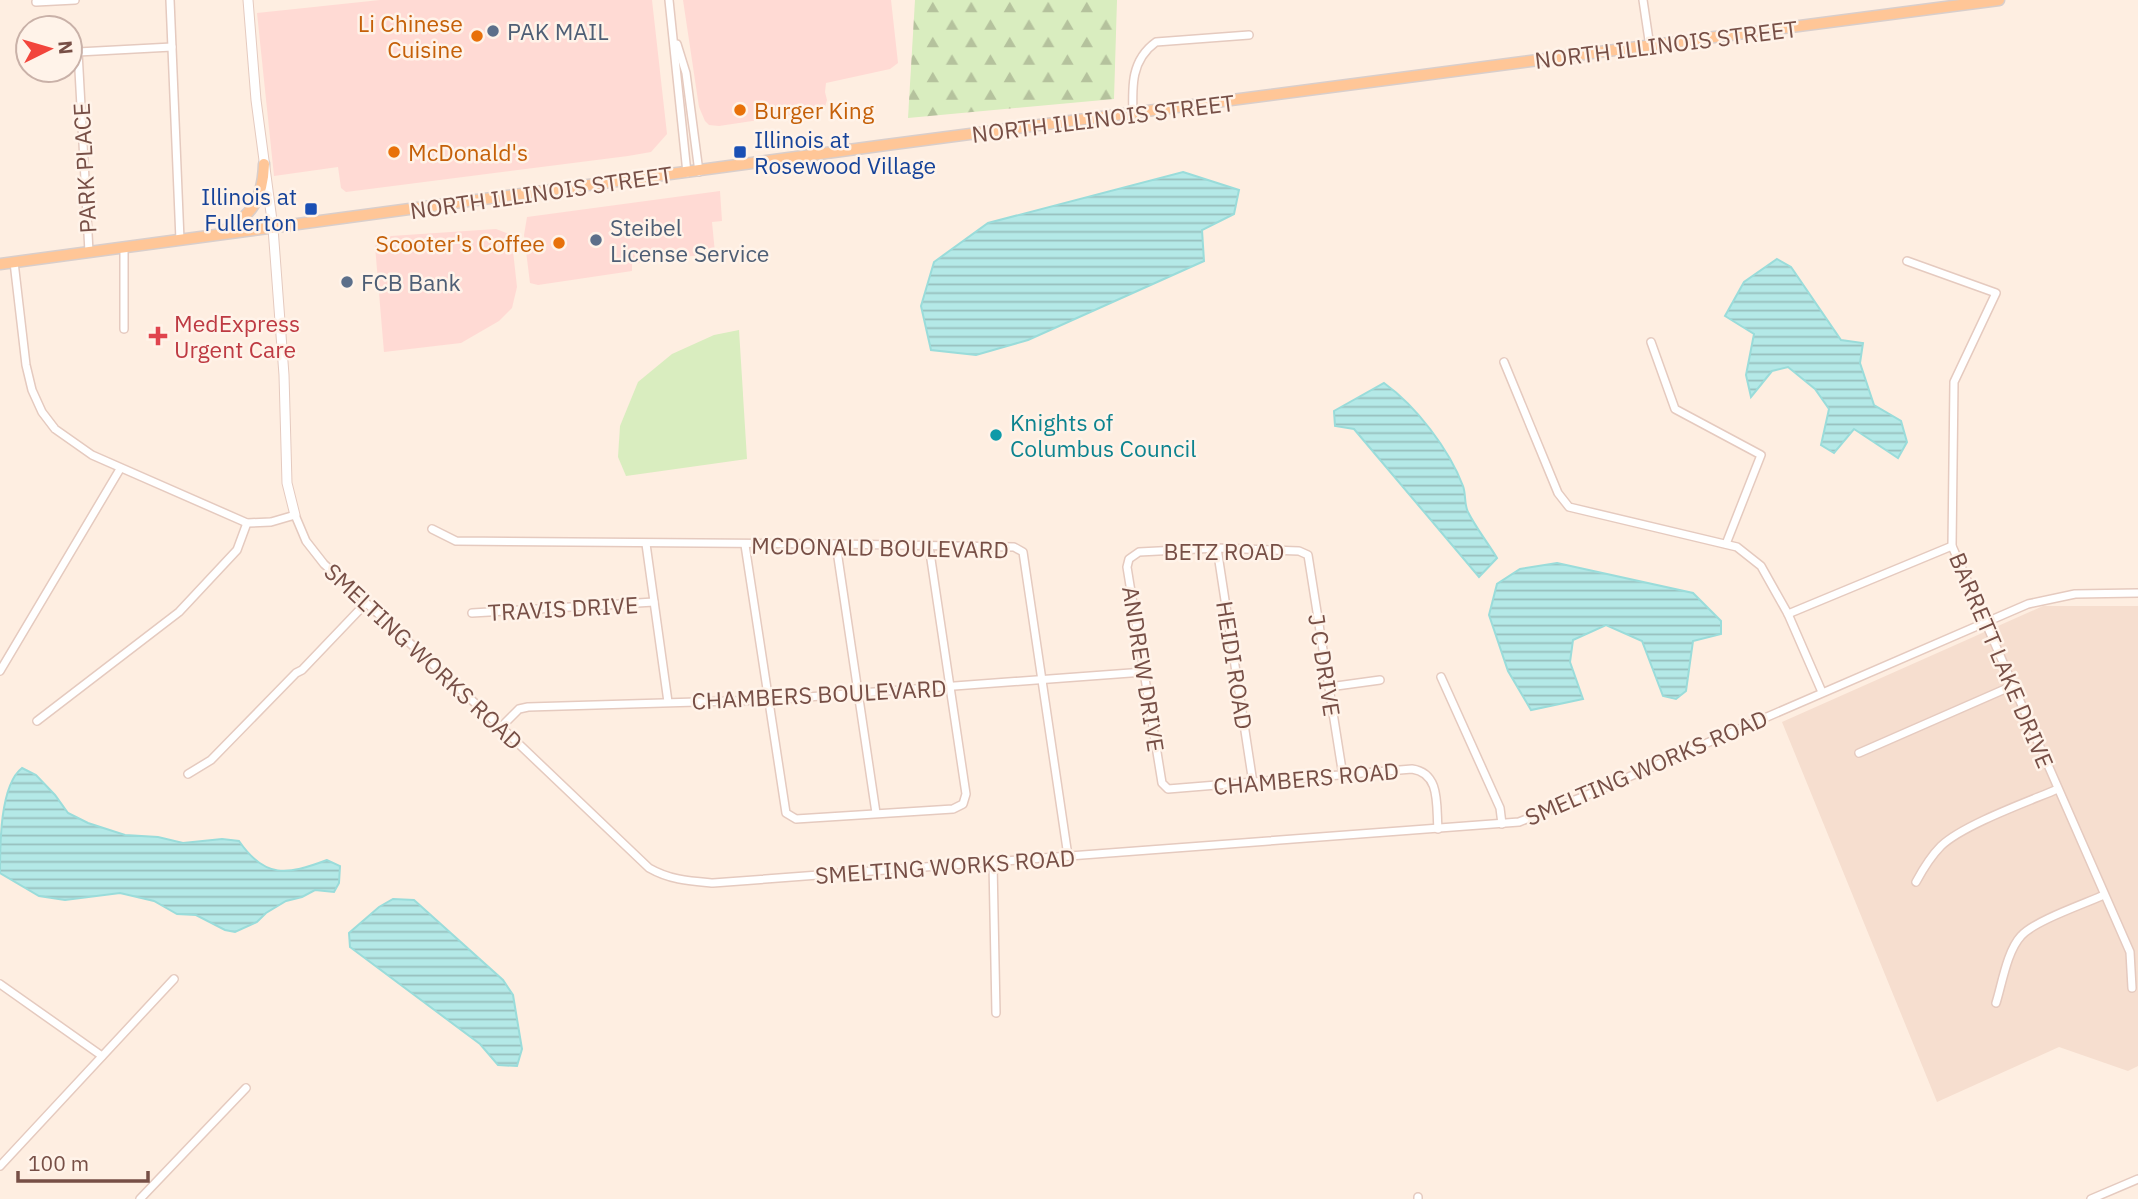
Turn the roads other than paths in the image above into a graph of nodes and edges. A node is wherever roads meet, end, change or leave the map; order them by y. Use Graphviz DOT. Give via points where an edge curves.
graph roads {
  1 [pos="75,0"];
  2 [pos="170,0"];
  3 [pos="248,0"];
  4 [pos="669,0"];
  5 [pos="1643,0"];
  6 [pos="1999,0"];
  7 [pos="36,2"];
  8 [pos="1923,5"];
  9 [pos="674,33"];
  10 [pos="1249,35"];
  11 [pos="172,47"];
  12 [pos="1650,47"];
  13 [pos="1133,114"];
  14 [pos="264,164"];
  15 [pos="699,172"];
  16 [pos="687,173"];
  17 [pos="273,228"];
  18 [pos="214,236"];
  19 [pos="180,240"];
  20 [pos="124,247"];
  21 [pos="89,252"];
  22 [pos="1907,261"];
  23 [pos="14,262"];
  24 [pos="0,264"];
  25 [pos="124,329"];
  26 [pos="1651,342"];
  27 [pos="1504,362"];
  28 [pos="120,469"];
  29 [pos="295,515"];
  30 [pos="247,523"];
  31 [pos="432,529"];
  32 [pos="646,544"];
  33 [pos="836,544"];
  34 [pos="1726,544"];
  35 [pos="745,545"];
  36 [pos="929,546"];
  37 [pos="1951,546"];
  38 [pos="1217,548"];
  39 [pos="1139,552"];
  40 [pos="1308,555"];
  41 [pos="2138,593"];
  42 [pos="654,602"];
  43 [pos="366,603"];
  44 [pos="472,613"];
  45 [pos="1788,614"];
  46 [pos="1985,620"];
  47 [pos="2,662"];
  48 [pos="0,671"];
  49 [pos="1144,673"];
  50 [pos="1441,677"];
  51 [pos="1042,680"];
  52 [pos="1380,680"];
  53 [pos="2012,686"];
  54 [pos="1329,687"];
  55 [pos="950,688"];
  56 [pos="1822,692"];
  57 [pos="859,694"];
  58 [pos="768,700"];
  59 [pos="668,702"];
  60 [pos="37,721"];
  61 [pos="500,726"];
  62 [pos="1859,753"];
  63 [pos="188,774"];
  64 [pos="1343,776"];
  65 [pos="1253,783"];
  66 [pos="1168,789"];
  67 [pos="2058,789"];
  68 [pos="876,813"];
  69 [pos="1502,824"];
  70 [pos="1438,829"];
  71 [pos="1068,856"];
  72 [pos="993,863"];
  73 [pos="1916,882"];
  74 [pos="2104,895"];
  75 [pos="174,979"];
  76 [pos="0,984"];
  77 [pos="2132,988"];
  78 [pos="1996,1003"];
  79 [pos="996,1013"];
  80 [pos="102,1056"];
  81 [pos="246,1088"];
  82 [pos="0,1166"];
  83 [pos="2138,1179"];
  84 [pos="141,1199"];
  85 [pos="2091,1199"];
  1 -- 7 [label="street"];
  2 -- 11 [label="street"];
  3 -- 14 [label="street"];
  4 -- 9 [label="street"];
  5 -- 12 [label="street"];
  6 -- 8 [label="main road, NORTH ILLINOIS STREET"];
  8 -- 12 [label="main road, NORTH ILLINOIS STREET"];
  9 -- 15 [label="street" via="686,74"];
  9 -- 16 [label="street"];
  10 -- 13 [label="street" via="1156,42 1139,60 1132,81"];
  11 -- 19 [label="street"];
  11 -- 21 [label="street, PARK PLACE" via="78,52"];
  12 -- 13 [label="main road, NORTH ILLINOIS STREET"];
  13 -- 15 [label="main road, NORTH ILLINOIS STREET"];
  14 -- 17 [label="street"];
  14 -- 18 [label="main road" via="264,181 254,208"];
  15 -- 16 [label="main road, NORTH ILLINOIS STREET"];
  16 -- 17 [label="main road, NORTH ILLINOIS STREET"];
  17 -- 18 [label="main road, NORTH ILLINOIS STREET"];
  17 -- 29 [label="street" via="287,483"];
  18 -- 19 [label="main road, NORTH ILLINOIS STREET"];
  19 -- 20 [label="main road, NORTH ILLINOIS STREET"];
  20 -- 21 [label="main road, NORTH ILLINOIS STREET"];
  20 -- 25 [label="street"];
  21 -- 23 [label="main road, NORTH ILLINOIS STREET"];
  22 -- 37 [label="street, BARRETT LAKE DRIVE" via="1996,293 1954,382"];
  23 -- 24 [label="main road, NORTH ILLINOIS STREET"];
  23 -- 28 [label="street" via="26,365 42,412 70,441"];
  26 -- 34 [label="street" via="1675,409 1761,454"];
  27 -- 34 [label="street" via="1558,493 1569,508"];
  28 -- 30 [label="street"];
  28 -- 47 [label="street"];
  29 -- 30 [label="street"];
  29 -- 43 [label="street, SMELTING WORKS ROAD" via="306,541 324,564"];
  30 -- 60 [label="street" via="237,550 179,612"];
  31 -- 32 [label="street, MCDONALD BOULEVARD" via="456,541"];
  32 -- 35 [label="street, MCDONALD BOULEVARD"];
  32 -- 42 [label="street"];
  33 -- 35 [label="street, MCDONALD BOULEVARD"];
  33 -- 36 [label="street, MCDONALD BOULEVARD"];
  33 -- 57 [label="street"];
  34 -- 45 [label="street" via="1761,566"];
  35 -- 58 [label="street"];
  36 -- 51 [label="street, MCDONALD BOULEVARD" via="1014,547 1023,552"];
  36 -- 55 [label="street"];
  37 -- 45 [label="street"];
  37 -- 46 [label="street, BARRETT LAKE DRIVE"];
  38 -- 39 [label="street, BETZ ROAD"];
  38 -- 40 [label="street, BETZ ROAD"];
  38 -- 65 [label="street, HEIDI ROAD"];
  39 -- 49 [label="street, ANDREW DRIVE" via="1127,567"];
  40 -- 54 [label="street, J C DRIVE"];
  41 -- 46 [label="street, SMELTING WORKS ROAD" via="2052,597"];
  42 -- 44 [label="street, TRAVIS DRIVE"];
  42 -- 59 [label="street"];
  43 -- 61 [label="street, SMELTING WORKS ROAD"];
  43 -- 63 [label="street" via="211,760"];
  45 -- 56 [label="street"];
  46 -- 53 [label="street, BARRETT LAKE DRIVE"];
  46 -- 56 [label="street, SMELTING WORKS ROAD"];
  47 -- 48 [label="street"];
  49 -- 51 [label="street, CHAMBERS BOULEVARD"];
  49 -- 66 [label="street, ANDREW DRIVE" via="1162,783"];
  50 -- 69 [label="street" via="1500,808"];
  51 -- 55 [label="street, CHAMBERS BOULEVARD"];
  51 -- 71 [label="street, MCDONALD BOULEVARD"];
  52 -- 54 [label="street"];
  53 -- 62 [label="street"];
  53 -- 67 [label="street, BARRETT LAKE DRIVE"];
  54 -- 64 [label="street, J C DRIVE"];
  55 -- 57 [label="street, CHAMBERS BOULEVARD"];
  55 -- 68 [label="street" via="966,794 963,804 953,809"];
  56 -- 69 [label="street, SMELTING WORKS ROAD" via="1550,811"];
  57 -- 58 [label="street, CHAMBERS BOULEVARD"];
  57 -- 68 [label="street"];
  58 -- 59 [label="street, CHAMBERS BOULEVARD"];
  58 -- 68 [label="street" via="786,813 796,820"];
  59 -- 61 [label="street, CHAMBERS BOULEVARD" via="528,707"];
  61 -- 72 [label="street, SMELTING WORKS ROAD" via="649,869 666,878 713,883"];
  64 -- 65 [label="street, CHAMBERS ROAD"];
  64 -- 70 [label="street, CHAMBERS ROAD" via="1423,771 1433,785"];
  65 -- 66 [label="street, CHAMBERS ROAD"];
  67 -- 73 [label="street" via="1961,832 1943,844"];
  67 -- 74 [label="street, BARRETT LAKE DRIVE"];
  69 -- 70 [label="street, SMELTING WORKS ROAD"];
  70 -- 71 [label="street, SMELTING WORKS ROAD"];
  71 -- 72 [label="street, SMELTING WORKS ROAD"];
  72 -- 79 [label="street"];
  74 -- 77 [label="street, BARRETT LAKE DRIVE" via="2130,952"];
  74 -- 78 [label="street" via="2021,936 2008,960"];
  75 -- 80 [label="street"];
  76 -- 80 [label="street"];
  80 -- 82 [label="street"];
  81 -- 84 [label="street"];
  83 -- 85 [label="street"];
}
